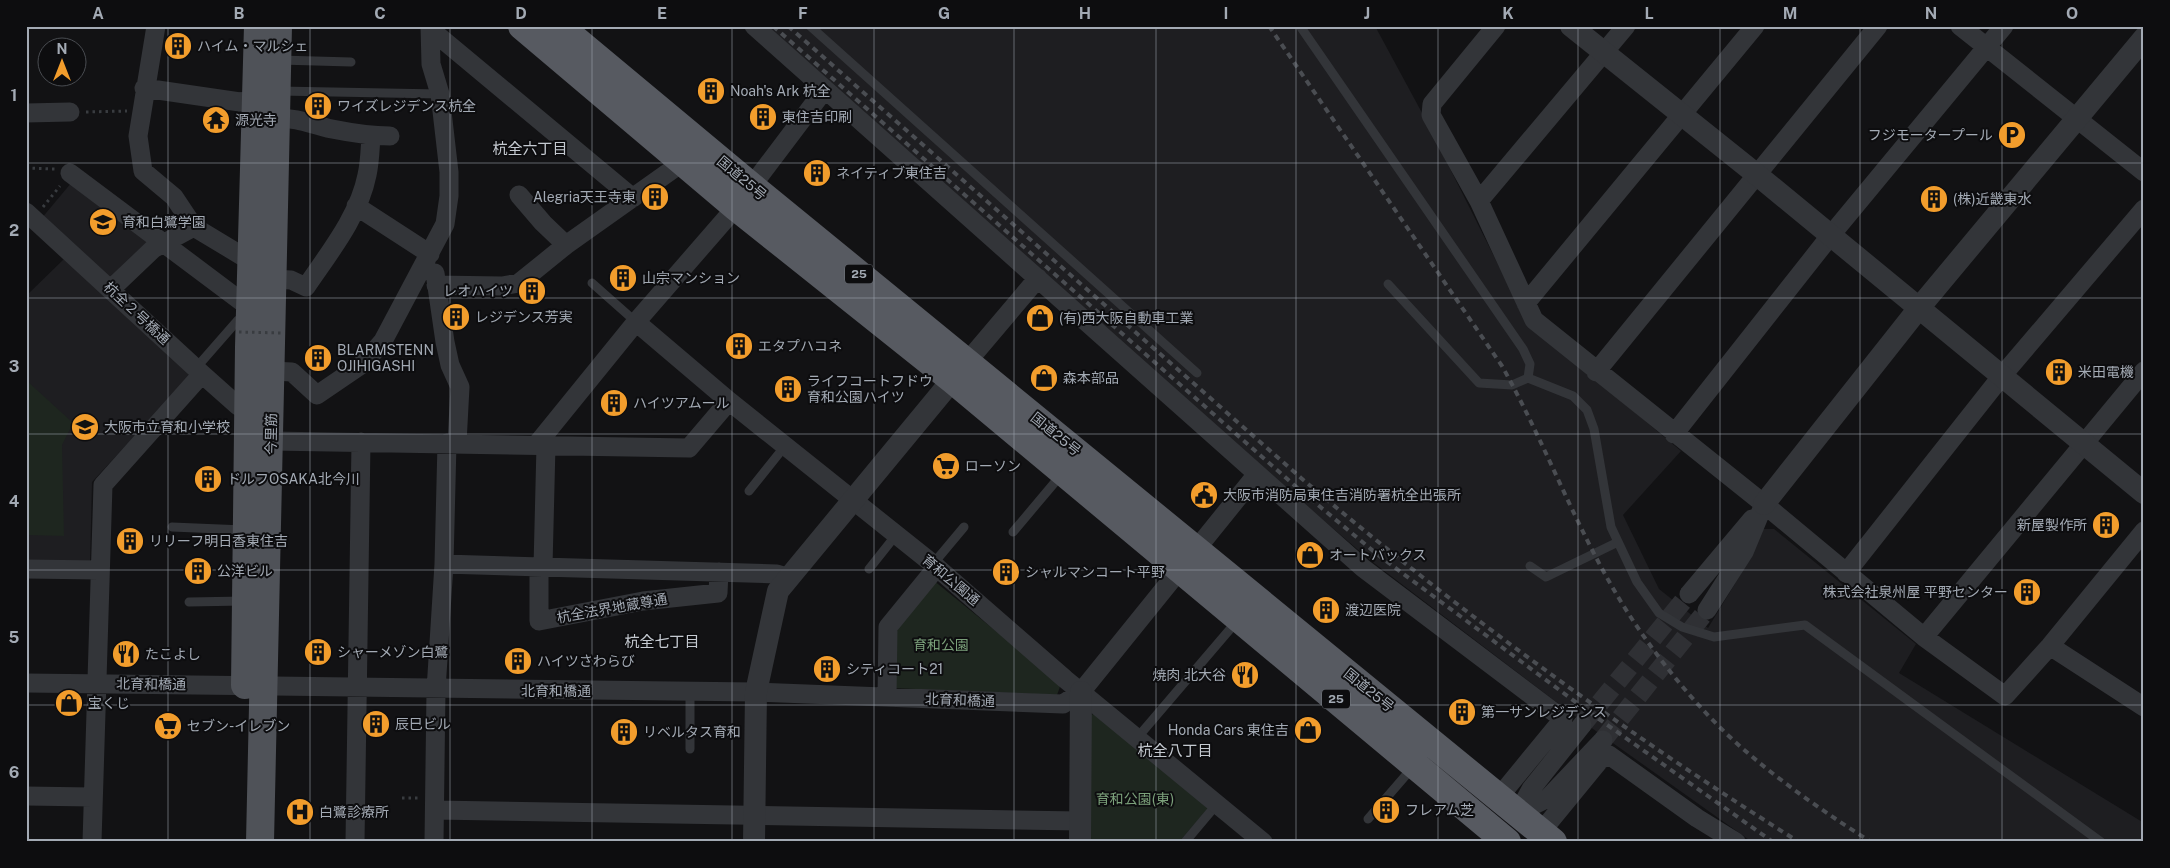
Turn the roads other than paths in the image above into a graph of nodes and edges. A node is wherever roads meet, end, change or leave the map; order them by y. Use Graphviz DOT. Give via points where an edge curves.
graph roads {
  1 [pos="258,26"];
  2 [pos="278,26"];
  3 [pos="559,26"];
  4 [pos="754,26"];
  5 [pos="810,26"];
  6 [pos="1300,26"];
  7 [pos="1496,26"];
  8 [pos="1571,26"];
  9 [pos="1626,26"];
  10 [pos="1755,26"];
  11 [pos="1878,26"];
  12 [pos="1960,26"];
  13 [pos="2004,26"];
  14 [pos="152,27"];
  15 [pos="430,28"];
  16 [pos="532,30"];
  17 [pos="2144,38"];
  18 [pos="1986,48"];
  19 [pos="1604,54"];
  20 [pos="277,60"];
  21 [pos="351,62"];
  22 [pos="144,88"];
  23 [pos="825,89"];
  24 [pos="440,94"];
  25 [pos="265,95"];
  26 [pos="70,112"];
  27 [pos="26,113"];
  28 [pos="1681,114"];
  29 [pos="275,118"];
  30 [pos="2076,120"];
  31 [pos="371,136"];
  32 [pos="390,136"];
  33 [pos="683,162"];
  34 [pos="2144,172"];
  35 [pos="70,173"];
  36 [pos="1756,174"];
  37 [pos="519,195"];
  38 [pos="743,196"];
  39 [pos="633,198"];
  40 [pos="1480,201"];
  41 [pos="356,206"];
  42 [pos="2144,209"];
  43 [pos="30,215"];
  44 [pos="194,227"];
  45 [pos="1831,235"];
  46 [pos="165,244"];
  47 [pos="566,246"];
  48 [pos="431,252"];
  49 [pos="252,262"];
  50 [pos="1038,278"];
  51 [pos="273,279"];
  52 [pos="592,283"];
  53 [pos="1388,284"];
  54 [pos="436,285"];
  55 [pos="111,288"];
  56 [pos="1526,303"];
  57 [pos="1919,308"];
  58 [pos="243,320"];
  59 [pos="636,322"];
  60 [pos="199,371"];
  61 [pos="272,371"];
  62 [pos="960,371"];
  63 [pos="2144,371"];
  64 [pos="1596,372"];
  65 [pos="1196,373"];
  66 [pos="2001,377"];
  67 [pos="1528,378"];
  68 [pos="729,401"];
  69 [pos="249,410"];
  70 [pos="1674,434"];
  71 [pos="271,441"];
  72 [pos="361,442"];
  73 [pos="452,443"];
  74 [pos="541,444"];
  75 [pos="2084,444"];
  76 [pos="785,446"];
  77 [pos="1063,472"];
  78 [pos="1257,474"];
  79 [pos="749,491"];
  80 [pos="2144,493"];
  81 [pos="852,499"];
  82 [pos="1764,504"];
  83 [pos="172,527"];
  84 [pos="964,527"];
  85 [pos="248,530"];
  86 [pos="2144,531"];
  87 [pos="1013,532"];
  88 [pos="896,535"];
  89 [pos="1618,542"];
  90 [pos="1187,558"];
  91 [pos="444,564"];
  92 [pos="935,565"];
  93 [pos="1530,566"];
  94 [pos="541,567"];
  95 [pos="26,569"];
  96 [pos="869,569"];
  97 [pos="100,570"];
  98 [pos="719,572"];
  99 [pos="1846,573"];
  100 [pos="787,577"];
  101 [pos="1689,594"];
  102 [pos="246,601"];
  103 [pos="189,602"];
  104 [pos="1707,610"];
  105 [pos="1240,618"];
  106 [pos="1924,638"];
  107 [pos="2050,646"];
  108 [pos="26,683"];
  109 [pos="95,684"];
  110 [pos="255,686"];
  111 [pos="357,687"];
  112 [pos="436,690"];
  113 [pos="690,692"];
  114 [pos="756,692"];
  115 [pos="1081,692"];
  116 [pos="887,697"];
  117 [pos="2144,707"];
  118 [pos="1582,726"];
  119 [pos="1136,738"];
  120 [pos="1603,740"];
  121 [pos="690,749"];
  122 [pos="1415,765"];
  123 [pos="26,796"];
  124 [pos="92,797"];
  125 [pos="1217,804"];
  126 [pos="1508,805"];
  127 [pos="435,810"];
  128 [pos="754,816"];
  129 [pos="1368,819"];
  130 [pos="1080,832"];
  131 [pos="1547,837"];
  132 [pos="1494,838"];
  133 [pos="92,842"];
  134 [pos="241,842"];
  135 [pos="260,842"];
  136 [pos="355,842"];
  137 [pos="434,842"];
  138 [pos="754,842"];
  139 [pos="1185,842"];
  140 [pos="1263,842"];
  141 [pos="1736,842"];
  142 [pos="2101,842"];
  1 -- 25 [label="main road, 今里筋"];
  2 -- 20 [label="main road, 今里筋"];
  3 -- 38 [label="highway, 国道25号 / 25"];
  4 -- 23 [label="street"];
  5 -- 65 [label="lane"];
  6 -- 67 [label="lane" via="1522,349 1530,364"];
  7 -- 40 [label="street" via="1432,104 1431,115"];
  8 -- 19 [label="street"];
  9 -- 19 [label="street"];
  10 -- 28 [label="street"];
  11 -- 36 [label="street"];
  12 -- 18 [label="street"];
  13 -- 18 [label="street"];
  14 -- 22 [label="street"];
  15 -- 24 [label="street" via="431,64"];
  15 -- 39 [label="street"];
  16 -- 33 [label="highway, 国道25号 / 25"];
  17 -- 30 [label="street"];
  18 -- 30 [label="street"];
  18 -- 45 [label="street"];
  19 -- 28 [label="street"];
  19 -- 40 [label="street"];
  20 -- 21 [label="lane"];
  20 -- 25 [label="main road, 今里筋"];
  22 -- 25 [label="street" via="240,102"];
  22 -- 44 [label="street" via="138,136 143,171 174,197"];
  23 -- 38 [label="street"];
  23 -- 50 [label="street"];
  24 -- 25 [label="lane"];
  24 -- 48 [label="street" via="449,196 445,224"];
  25 -- 29 [label="main road, 今里筋"];
  25 -- 49 [label="main road, 今里筋"];
  26 -- 27 [label="street"];
  28 -- 36 [label="street"];
  28 -- 56 [label="street"];
  29 -- 31 [label="street" via="297,118 330,129"];
  29 -- 51 [label="main road, 今里筋"];
  30 -- 34 [label="street"];
  30 -- 57 [label="street"];
  31 -- 32 [label="street"];
  31 -- 41 [label="street" via="367,176"];
  33 -- 38 [label="highway, 国道25号 / 25"];
  33 -- 39 [label="street"];
  35 -- 46 [label="street"];
  36 -- 45 [label="street"];
  36 -- 64 [label="street"];
  37 -- 47 [label="street"];
  38 -- 59 [label="street"];
  38 -- 62 [label="highway, 国道25号 / 25"];
  39 -- 47 [label="street"];
  40 -- 56 [label="street"];
  41 -- 48 [label="street"];
  41 -- 51 [label="street" via="306,287 291,280"];
  42 -- 66 [label="street"];
  43 -- 55 [label="street, 杭全２号橋通"];
  44 -- 46 [label="street"];
  44 -- 49 [label="street"];
  45 -- 57 [label="street"];
  45 -- 70 [label="street"];
  46 -- 55 [label="street" via="153,249"];
  46 -- 58 [label="street"];
  47 -- 54 [label="street" via="519,283 502,286"];
  48 -- 54 [label="street"];
  48 -- 61 [label="street" via="383,341 364,363 317,395 292,372"];
  49 -- 58 [label="main road, 今里筋"];
  50 -- 62 [label="street"];
  50 -- 78 [label="street"];
  51 -- 61 [label="main road, 今里筋"];
  52 -- 59 [label="lane"];
  53 -- 67 [label="lane" via="1480,383 1512,385"];
  54 -- 73 [label="street" via="444,342 460,388"];
  55 -- 60 [label="street, 杭全２号橋通"];
  56 -- 64 [label="street" via="1534,320"];
  57 -- 66 [label="street"];
  57 -- 82 [label="street"];
  58 -- 60 [label="lane"];
  58 -- 69 [label="main road, 今里筋"];
  59 -- 68 [label="street, 育和公園通"];
  59 -- 74 [label="street"];
  60 -- 69 [label="street, 杭全２号橋通" via="238,406"];
  60 -- 97 [label="street" via="103,484"];
  61 -- 71 [label="main road, 今里筋"];
  62 -- 77 [label="highway, 国道25号 / 25"];
  62 -- 81 [label="street"];
  62 -- 90 [label="highway, 国道25号 / 25"];
  63 -- 75 [label="street"];
  64 -- 70 [label="street"];
  66 -- 75 [label="street"];
  66 -- 99 [label="street"];
  67 -- 89 [label="lane" via="1573,396 1587,410 1594,429 1611,527"];
  68 -- 74 [label="street" via="689,448"];
  68 -- 76 [label="street, 育和公園通"];
  69 -- 85 [label="main road, 今里筋"];
  70 -- 82 [label="street"];
  71 -- 72 [label="street"];
  71 -- 110 [label="main road, 今里筋"];
  72 -- 73 [label="street"];
  72 -- 111 [label="street"];
  73 -- 74 [label="street"];
  73 -- 91 [label="street"];
  74 -- 94 [label="street"];
  75 -- 80 [label="street"];
  75 -- 106 [label="street"];
  76 -- 79 [label="lane"];
  76 -- 81 [label="street, 育和公園通"];
  77 -- 87 [label="lane"];
  77 -- 90 [label="highway, 国道25号 / 25"];
  78 -- 90 [label="street"];
  78 -- 126 [label="street" via="1363,568 1563,719"];
  81 -- 88 [label="street, 育和公園通"];
  81 -- 100 [label="street"];
  82 -- 99 [label="street"];
  82 -- 101 [label="street"];
  82 -- 104 [label="street" via="1744,552"];
  83 -- 85 [label="lane"];
  84 -- 92 [label="lane"];
  85 -- 102 [label="main road, 今里筋"];
  86 -- 107 [label="street"];
  88 -- 92 [label="street, 育和公園通"];
  88 -- 96 [label="lane"];
  89 -- 93 [label="lane" via="1546,577"];
  89 -- 142 [label="lane" via="1638,582 1659,613 1682,627 1714,637 1805,626"];
  90 -- 105 [label="highway, 国道25号 / 25"];
  90 -- 115 [label="street"];
  90 -- 126 [label="highway, 国道25号 / 25"];
  91 -- 94 [label="street"];
  91 -- 112 [label="street"];
  92 -- 115 [label="street, 育和公園通"];
  92 -- 116 [label="street" via="888,627"];
  94 -- 98 [label="street"];
  94 -- 98 [label="street, 杭全法界地蔵尊通" via="539,621 643,601 718,593"];
  95 -- 97 [label="street"];
  97 -- 109 [label="street"];
  98 -- 100 [label="street"];
  99 -- 106 [label="street"];
  100 -- 114 [label="street" via="778,591"];
  102 -- 103 [label="lane"];
  102 -- 110 [label="main road, 今里筋"];
  105 -- 119 [label="lane"];
  105 -- 122 [label="highway, 国道25号 / 25"];
  106 -- 107 [label="street" via="2005,696"];
  107 -- 117 [label="street"];
  108 -- 109 [label="street, 北育和橋通"];
  109 -- 110 [label="street, 北育和橋通"];
  109 -- 124 [label="street"];
  110 -- 111 [label="street, 北育和橋通"];
  110 -- 134 [label="main road, 今里筋"];
  110 -- 135 [label="main road, 今里筋"];
  111 -- 112 [label="street, 北育和橋通"];
  111 -- 136 [label="street"];
  112 -- 113 [label="street, 北育和橋通"];
  112 -- 127 [label="street"];
  113 -- 114 [label="street, 北育和橋通"];
  113 -- 121 [label="lane"];
  114 -- 116 [label="street, 北育和橋通"];
  114 -- 128 [label="street"];
  115 -- 116 [label="street, 北育和橋通" via="1063,704"];
  115 -- 119 [label="street, 育和公園通"];
  115 -- 130 [label="street"];
  118 -- 126 [label="street" via="1531,789"];
  119 -- 125 [label="street, 育和公園通"];
  120 -- 126 [label="street" via="1548,798"];
  122 -- 129 [label="lane"];
  122 -- 132 [label="highway, 国道25号 / 25"];
  123 -- 124 [label="street"];
  124 -- 133 [label="street"];
  125 -- 139 [label="lane"];
  125 -- 140 [label="street, 育和公園通"];
  126 -- 131 [label="highway, 国道25号 / 25"];
  126 -- 132 [label="street"];
  127 -- 128 [label="street"];
  127 -- 137 [label="street"];
  128 -- 130 [label="street"];
  128 -- 138 [label="street"];
  131 -- 141 [label="street" via="1600,760 1609,755"];
}
